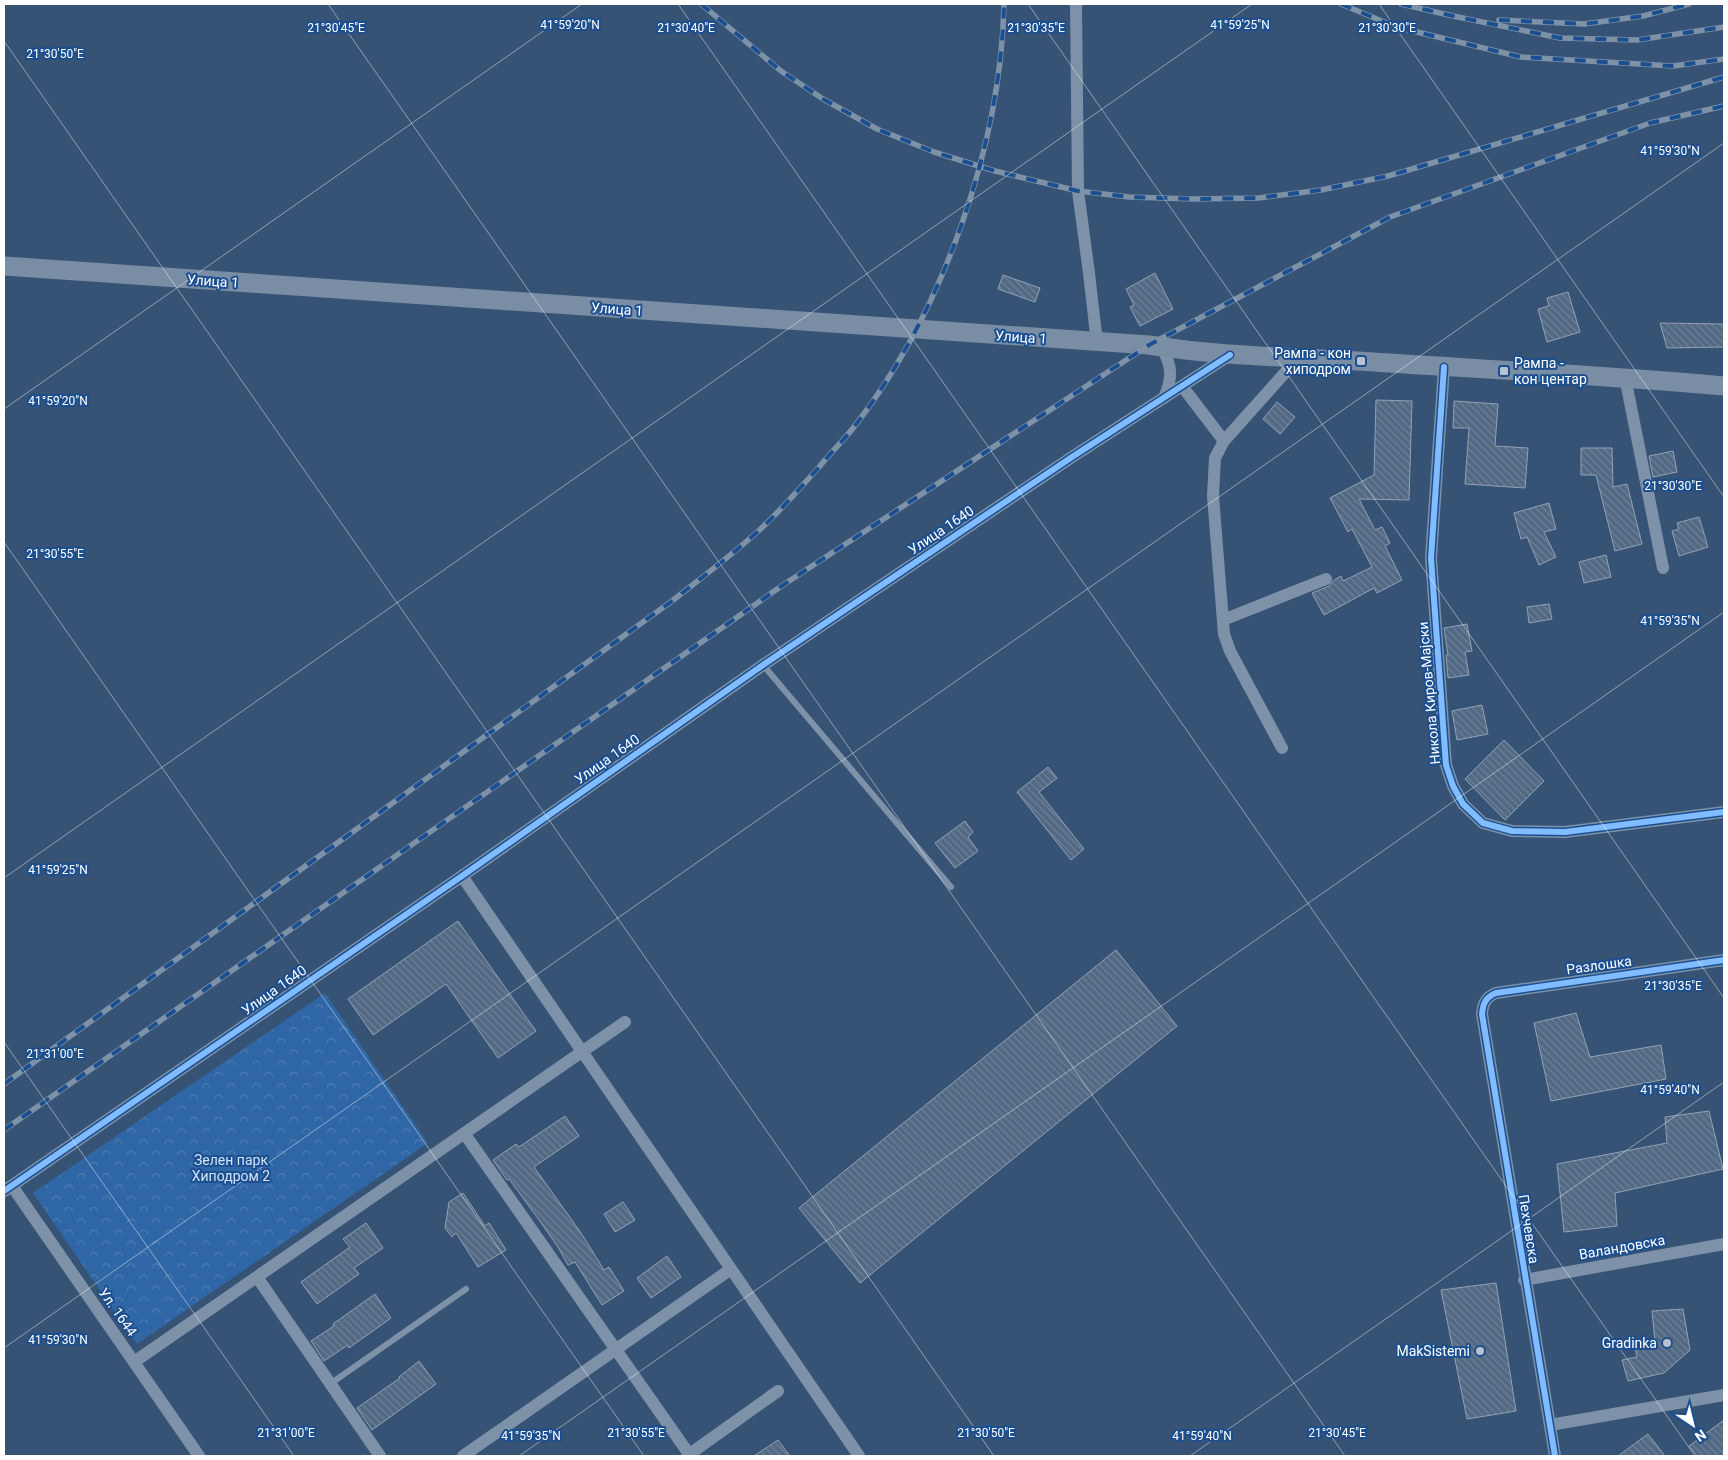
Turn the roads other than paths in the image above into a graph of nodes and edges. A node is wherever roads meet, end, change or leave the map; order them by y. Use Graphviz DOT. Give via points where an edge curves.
graph roads {
  1 [pos="1076,4"];
  2 [pos="4,266"];
  3 [pos="1097,342"];
  4 [pos="1162,347"];
  5 [pos="1230,355"];
  6 [pos="1299,358"];
  7 [pos="1444,367"];
  8 [pos="1625,377"];
  9 [pos="1182,386"];
  10 [pos="1724,386"];
  11 [pos="1164,398"];
  12 [pos="1224,441"];
  13 [pos="1663,568"];
  14 [pos="1326,579"];
  15 [pos="1223,620"];
  16 [pos="763,665"];
  17 [pos="1282,748"];
  18 [pos="1724,812"];
  19 [pos="462,876"];
  20 [pos="951,887"];
  21 [pos="1724,960"];
  22 [pos="1483,1006"];
  23 [pos="625,1022"];
  24 [pos="582,1052"];
  25 [pos="464,1134"];
  26 [pos="8,1189"];
  27 [pos="1724,1244"];
  28 [pos="731,1269"];
  29 [pos="257,1277"];
  30 [pos="1524,1280"];
  31 [pos="466,1289"];
  32 [pos="616,1350"];
  33 [pos="134,1362"];
  34 [pos="330,1384"];
  35 [pos="778,1391"];
  36 [pos="1724,1395"];
  37 [pos="1550,1425"];
  38 [pos="688,1455"];
  39 [pos="857,1455"];
  40 [pos="199,1456"];
  41 [pos="380,1456"];
  42 [pos="463,1456"];
  43 [pos="1555,1456"];
  1 -- 3 [label="street" via="1078,191"];
  2 -- 3 [label="main road, Улица 1"];
  3 -- 4 [label="main road, Улица 1"];
  4 -- 5 [label="main road, Улица 1"];
  4 -- 11 [label="street" via="1171,372"];
  5 -- 6 [label="main road, Улица 1"];
  5 -- 9 [label="street, Улица 1640"];
  6 -- 7 [label="main road, Улица 1"];
  6 -- 12 [label="street"];
  7 -- 8 [label="main road, Улица 1"];
  7 -- 18 [label="street, Никола Киров-Мајски" via="1431,558 1446,765 1463,804 1483,823 1512,831 1565,832"];
  8 -- 10 [label="main road, Улица 1"];
  8 -- 13 [label="street"];
  9 -- 11 [label="street, Улица 1640"];
  9 -- 12 [label="street"];
  11 -- 16 [label="street, Улица 1640"];
  12 -- 15 [label="street" via="1215,458 1213,496"];
  14 -- 15 [label="street"];
  15 -- 17 [label="street" via="1230,651"];
  16 -- 19 [label="street, Улица 1640"];
  16 -- 20 [label="lane"];
  19 -- 24 [label="street"];
  19 -- 26 [label="street, Улица 1640"];
  21 -- 22 [label="street, Разлошка" via="1496,993"];
  22 -- 30 [label="street, Пехчевска"];
  23 -- 24 [label="street"];
  24 -- 25 [label="street"];
  24 -- 28 [label="street"];
  25 -- 29 [label="street"];
  25 -- 32 [label="street"];
  26 -- 33 [label="street, Ул. 1644"];
  27 -- 30 [label="street, Валандовска"];
  28 -- 32 [label="street"];
  28 -- 39 [label="street"];
  29 -- 33 [label="street"];
  29 -- 34 [label="street"];
  30 -- 37 [label="street, Пехчевска"];
  31 -- 34 [label="lane"];
  32 -- 38 [label="street"];
  32 -- 42 [label="street"];
  33 -- 40 [label="street, Ул. 1644"];
  34 -- 41 [label="street"];
  35 -- 38 [label="street"];
  36 -- 37 [label="street"];
  37 -- 43 [label="street, Пехчевска"];
}
